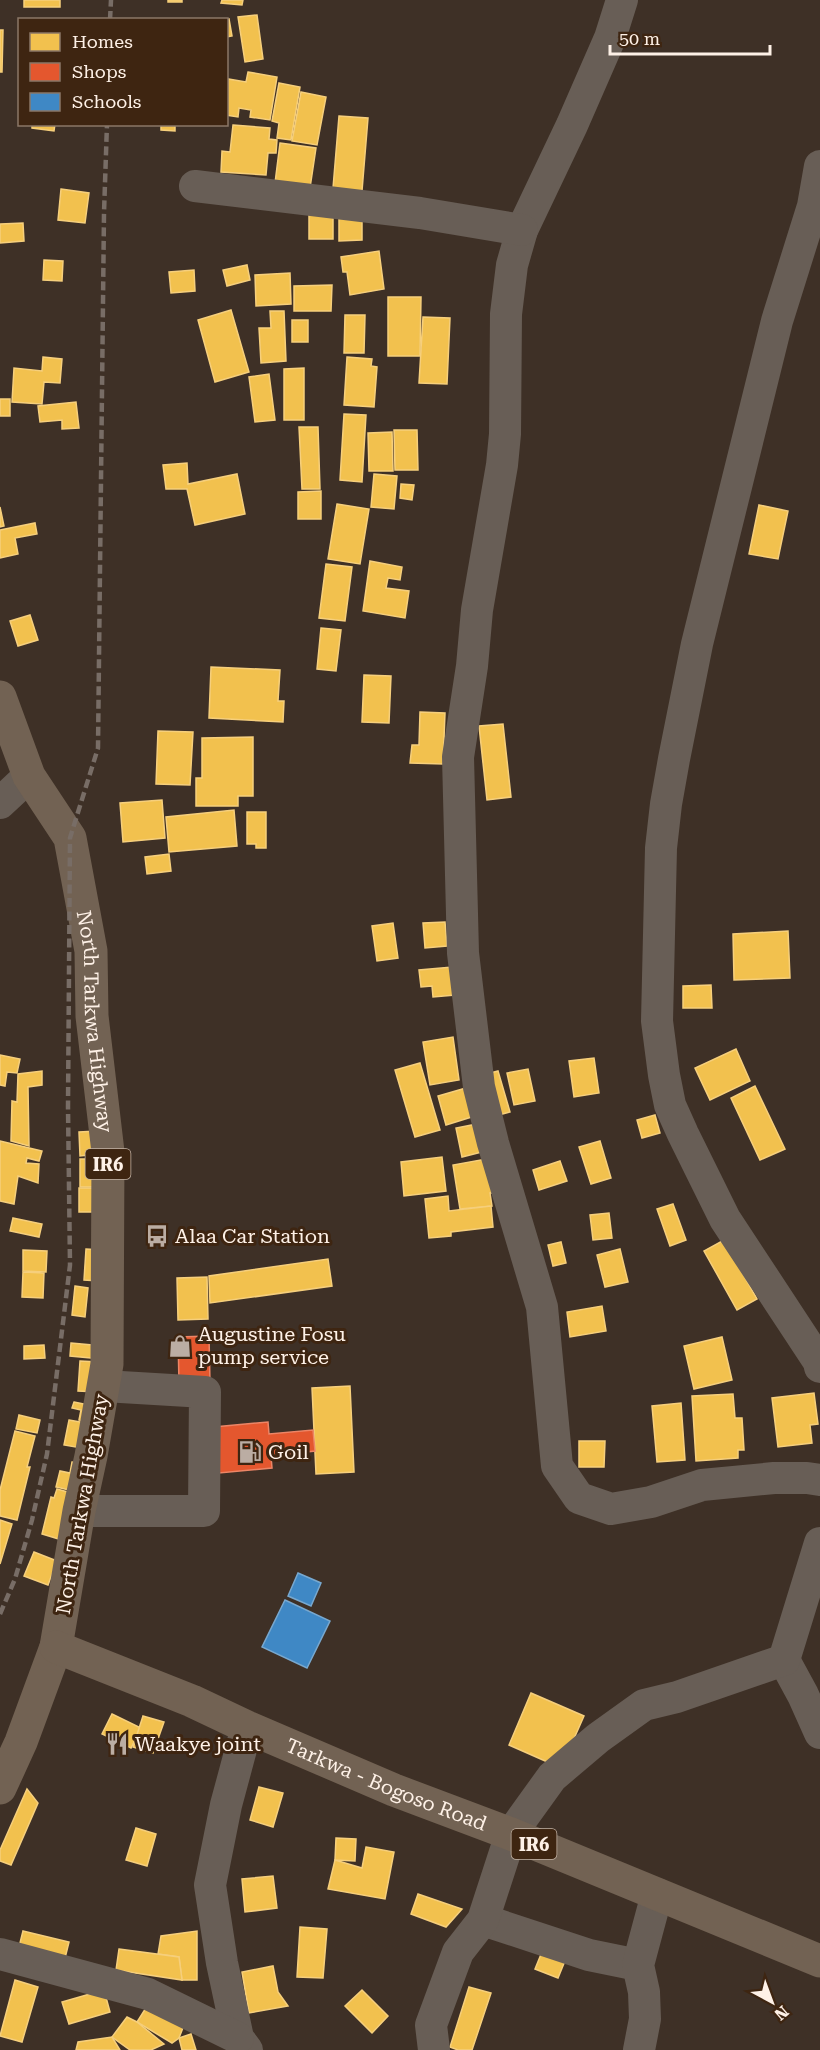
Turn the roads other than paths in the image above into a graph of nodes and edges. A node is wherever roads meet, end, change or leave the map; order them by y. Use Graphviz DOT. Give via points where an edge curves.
graph roads {
  1 [pos="622,0"];
  2 [pos="820,166"];
  3 [pos="195,186"];
  4 [pos="522,231"];
  5 [pos="2,711"];
  6 [pos="18,773"];
  7 [pos="0,803"];
  8 [pos="820,1363"];
  9 [pos="104,1386"];
  10 [pos="820,1480"];
  11 [pos="79,1511"];
  12 [pos="820,1543"];
  13 [pos="56,1647"];
  14 [pos="784,1660"];
  15 [pos="247,1727"];
  16 [pos="820,1733"];
  17 [pos="0,1788"];
  18 [pos="511,1834"];
  19 [pos="657,1894"];
  20 [pos="483,1920"];
  21 [pos="0,1954"];
  22 [pos="820,1961"];
  23 [pos="638,1965"];
  24 [pos="243,2044"];
  25 [pos="434,2050"];
  26 [pos="639,2050"];
  1 -- 4 [label="street" via="610,38"];
  2 -- 8 [label="street" via="813,207 777,321 697,644 674,759 661,848 657,1021 670,1105 683,1134 725,1219"];
  3 -- 4 [label="street" via="420,213"];
  4 -- 10 [label="street" via="512,265 506,314 506,434 477,610 458,757 458,794 463,953 479,1087 542,1307 557,1466 579,1498 611,1509 651,1502 702,1485 774,1478"];
  5 -- 6 [label="main road, North Tarkwa Highway / IR6"];
  6 -- 7 [label="street"];
  6 -- 9 [label="main road, North Tarkwa Highway / IR6" via="70,838 91,951 92,1016 108,1152"];
  9 -- 11 [label="main road, North Tarkwa Highway / IR6"];
  9 -- 11 [label="street" via="205,1392 204,1510"];
  11 -- 13 [label="main road, North Tarkwa Highway / IR6"];
  12 -- 14 [label="street"];
  13 -- 15 [label="main road, Tarkwa - Bogoso Road / IR6" via="154,1684"];
  13 -- 17 [label="main road, North Tarkwa Highway"];
  14 -- 16 [label="street"];
  14 -- 18 [label="street" via="644,1706 552,1777"];
  15 -- 18 [label="main road, Tarkwa - Bogoso Road / IR6" via="394,1790"];
  15 -- 24 [label="street" via="210,1885 222,1963"];
  18 -- 19 [label="main road, Tarkwa - Bogoso Road / IR6"];
  18 -- 20 [label="street"];
  19 -- 22 [label="main road, Tarkwa - Bogoso Road / IR6"];
  19 -- 23 [label="street"];
  20 -- 23 [label="street" via="589,1955"];
  20 -- 25 [label="street" via="458,1952 430,2025"];
  21 -- 24 [label="street" via="148,1994"];
  23 -- 26 [label="street" via="645,2019"];
}
